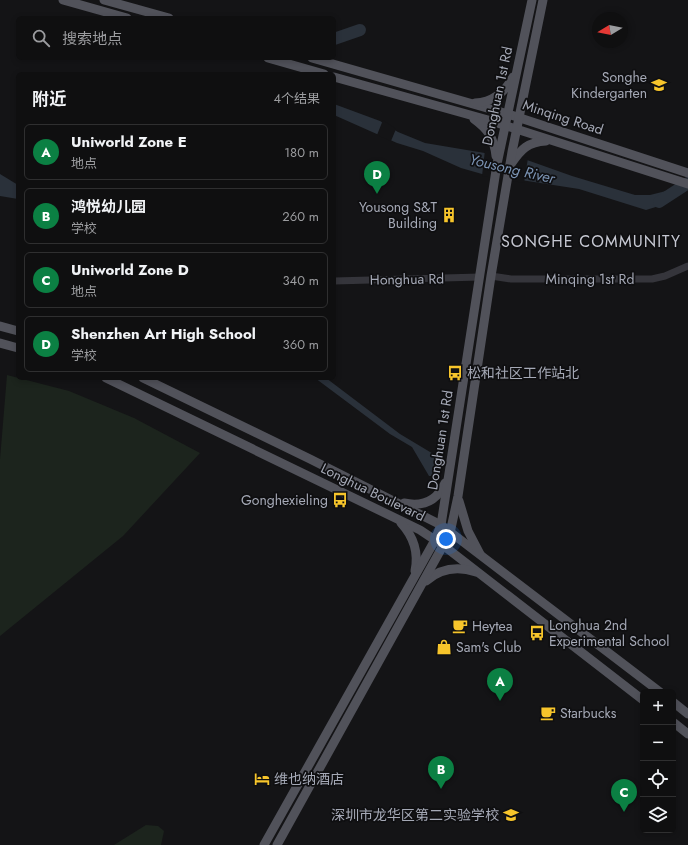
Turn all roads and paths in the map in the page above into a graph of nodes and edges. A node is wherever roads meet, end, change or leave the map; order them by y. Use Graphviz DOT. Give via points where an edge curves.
graph roads {
  1 [pos="63,0"];
  2 [pos="104,0"];
  3 [pos="532,0"];
  4 [pos="543,0"];
  5 [pos="120,16"];
  6 [pos="162,16"];
  7 [pos="275,60"];
  8 [pos="319,60"];
  9 [pos="518,66"];
  10 [pos="317,72"];
  11 [pos="336,78"];
  12 [pos="470,103"];
  13 [pos="508,114"];
  14 [pos="468,115"];
  15 [pos="518,118"];
  16 [pos="504,126"];
  17 [pos="516,129"];
  18 [pos="552,141"];
  19 [pos="497,150"];
  20 [pos="515,153"];
  21 [pos="686,172"];
  22 [pos="688,184"];
  23 [pos="688,266"];
  24 [pos="491,276"];
  25 [pos="480,277"];
  26 [pos="336,281"];
  27 [pos="0,326"];
  28 [pos="16,330"];
  29 [pos="0,343"];
  30 [pos="16,347"];
  31 [pos="110,380"];
  32 [pos="147,380"];
  33 [pos="444,490"];
  34 [pos="458,496"];
  35 [pos="396,502"];
  36 [pos="399,520"];
  37 [pos="441,525"];
  38 [pos="450,533"];
  39 [pos="435,540"];
  40 [pos="444,546"];
  41 [pos="482,556"];
  42 [pos="480,574"];
  43 [pos="414,577"];
  44 [pos="424,583"];
  45 [pos="656,689"];
  46 [pos="640,698"];
  47 [pos="676,704"];
  48 [pos="688,714"];
  49 [pos="676,724"];
  50 [pos="688,734"];
  51 [pos="264,845"];
  52 [pos="277,845"];
  1 -- 5 [label="main road"];
  2 -- 6 [label="main road"];
  3 -- 9 [label="main road, Donghuan 1st Rd"];
  4 -- 15 [label="main road, Donghuan 1st Rd"];
  7 -- 10 [label="main road"];
  8 -- 12 [label="main road, Minqing Road"];
  9 -- 12 [label="main road" via="509,84 499,95 484,102"];
  9 -- 13 [label="main road, Donghuan 1st Rd"];
  11 -- 14 [label="main road, Minqing Road"];
  12 -- 13 [label="main road, Minqing Road"];
  13 -- 15 [label="main road, Minqing Road"];
  13 -- 16 [label="main road, Donghuan 1st Rd"];
  14 -- 16 [label="main road, Minqing Road"];
  14 -- 19 [label="main road" via="486,129"];
  15 -- 17 [label="main road, Donghuan 1st Rd"];
  15 -- 21 [label="main road, Minqing Road"];
  16 -- 17 [label="main road, Minqing Road"];
  16 -- 19 [label="main road, Donghuan 1st Rd"];
  17 -- 18 [label="main road, Minqing Road"];
  17 -- 20 [label="main road, Donghuan 1st Rd"];
  18 -- 20 [label="main road" via="530,143"];
  18 -- 22 [label="main road, Minqing Road"];
  19 -- 25 [label="main road, Donghuan 1st Rd" via="495,181"];
  20 -- 24 [label="main road, Donghuan 1st Rd" via="509,167"];
  23 -- 24 [label="street, Minqing 1st Rd" via="652,279"];
  24 -- 34 [label="main road, Donghuan 1st Rd"];
  25 -- 26 [label="street, Honghua Rd"];
  25 -- 33 [label="main road, Donghuan 1st Rd"];
  27 -- 28 [label="main road"];
  29 -- 30 [label="main road"];
  31 -- 36 [label="main road, Longhua Boulevard"];
  32 -- 35 [label="main road, Longhua Boulevard"];
  33 -- 35 [label="main road" via="424,504"];
  33 -- 37 [label="main road, Donghuan 1st Rd"];
  34 -- 38 [label="main road, Donghuan 1st Rd"];
  34 -- 41 [label="main road" via="465,524"];
  35 -- 37 [label="main road, Longhua Boulevard"];
  36 -- 39 [label="main road, Longhua Boulevard"];
  36 -- 43 [label="main road" via="414,540"];
  37 -- 38 [label="main road, Longhua Boulevard"];
  37 -- 39 [label="main road, Donghuan 1st Rd"];
  38 -- 40 [label="main road, Donghuan 1st Rd"];
  38 -- 41 [label="main road, Longhua Boulevard"];
  39 -- 40 [label="main road, Longhua Boulevard"];
  39 -- 43 [label="main road, Donghuan 1st Rd"];
  40 -- 42 [label="main road, Longhua Boulevard"];
  40 -- 44 [label="main road, Donghuan 1st Rd"];
  41 -- 45 [label="main road, Longhua Boulevard"];
  42 -- 44 [label="main road" via="451,569 442,571"];
  42 -- 46 [label="main road, Longhua Boulevard"];
  43 -- 51 [label="main road, Donghuan 1st Rd"];
  44 -- 52 [label="main road, Donghuan 1st Rd"];
  47 -- 48 [label="main road"];
  49 -- 50 [label="main road"];
}
